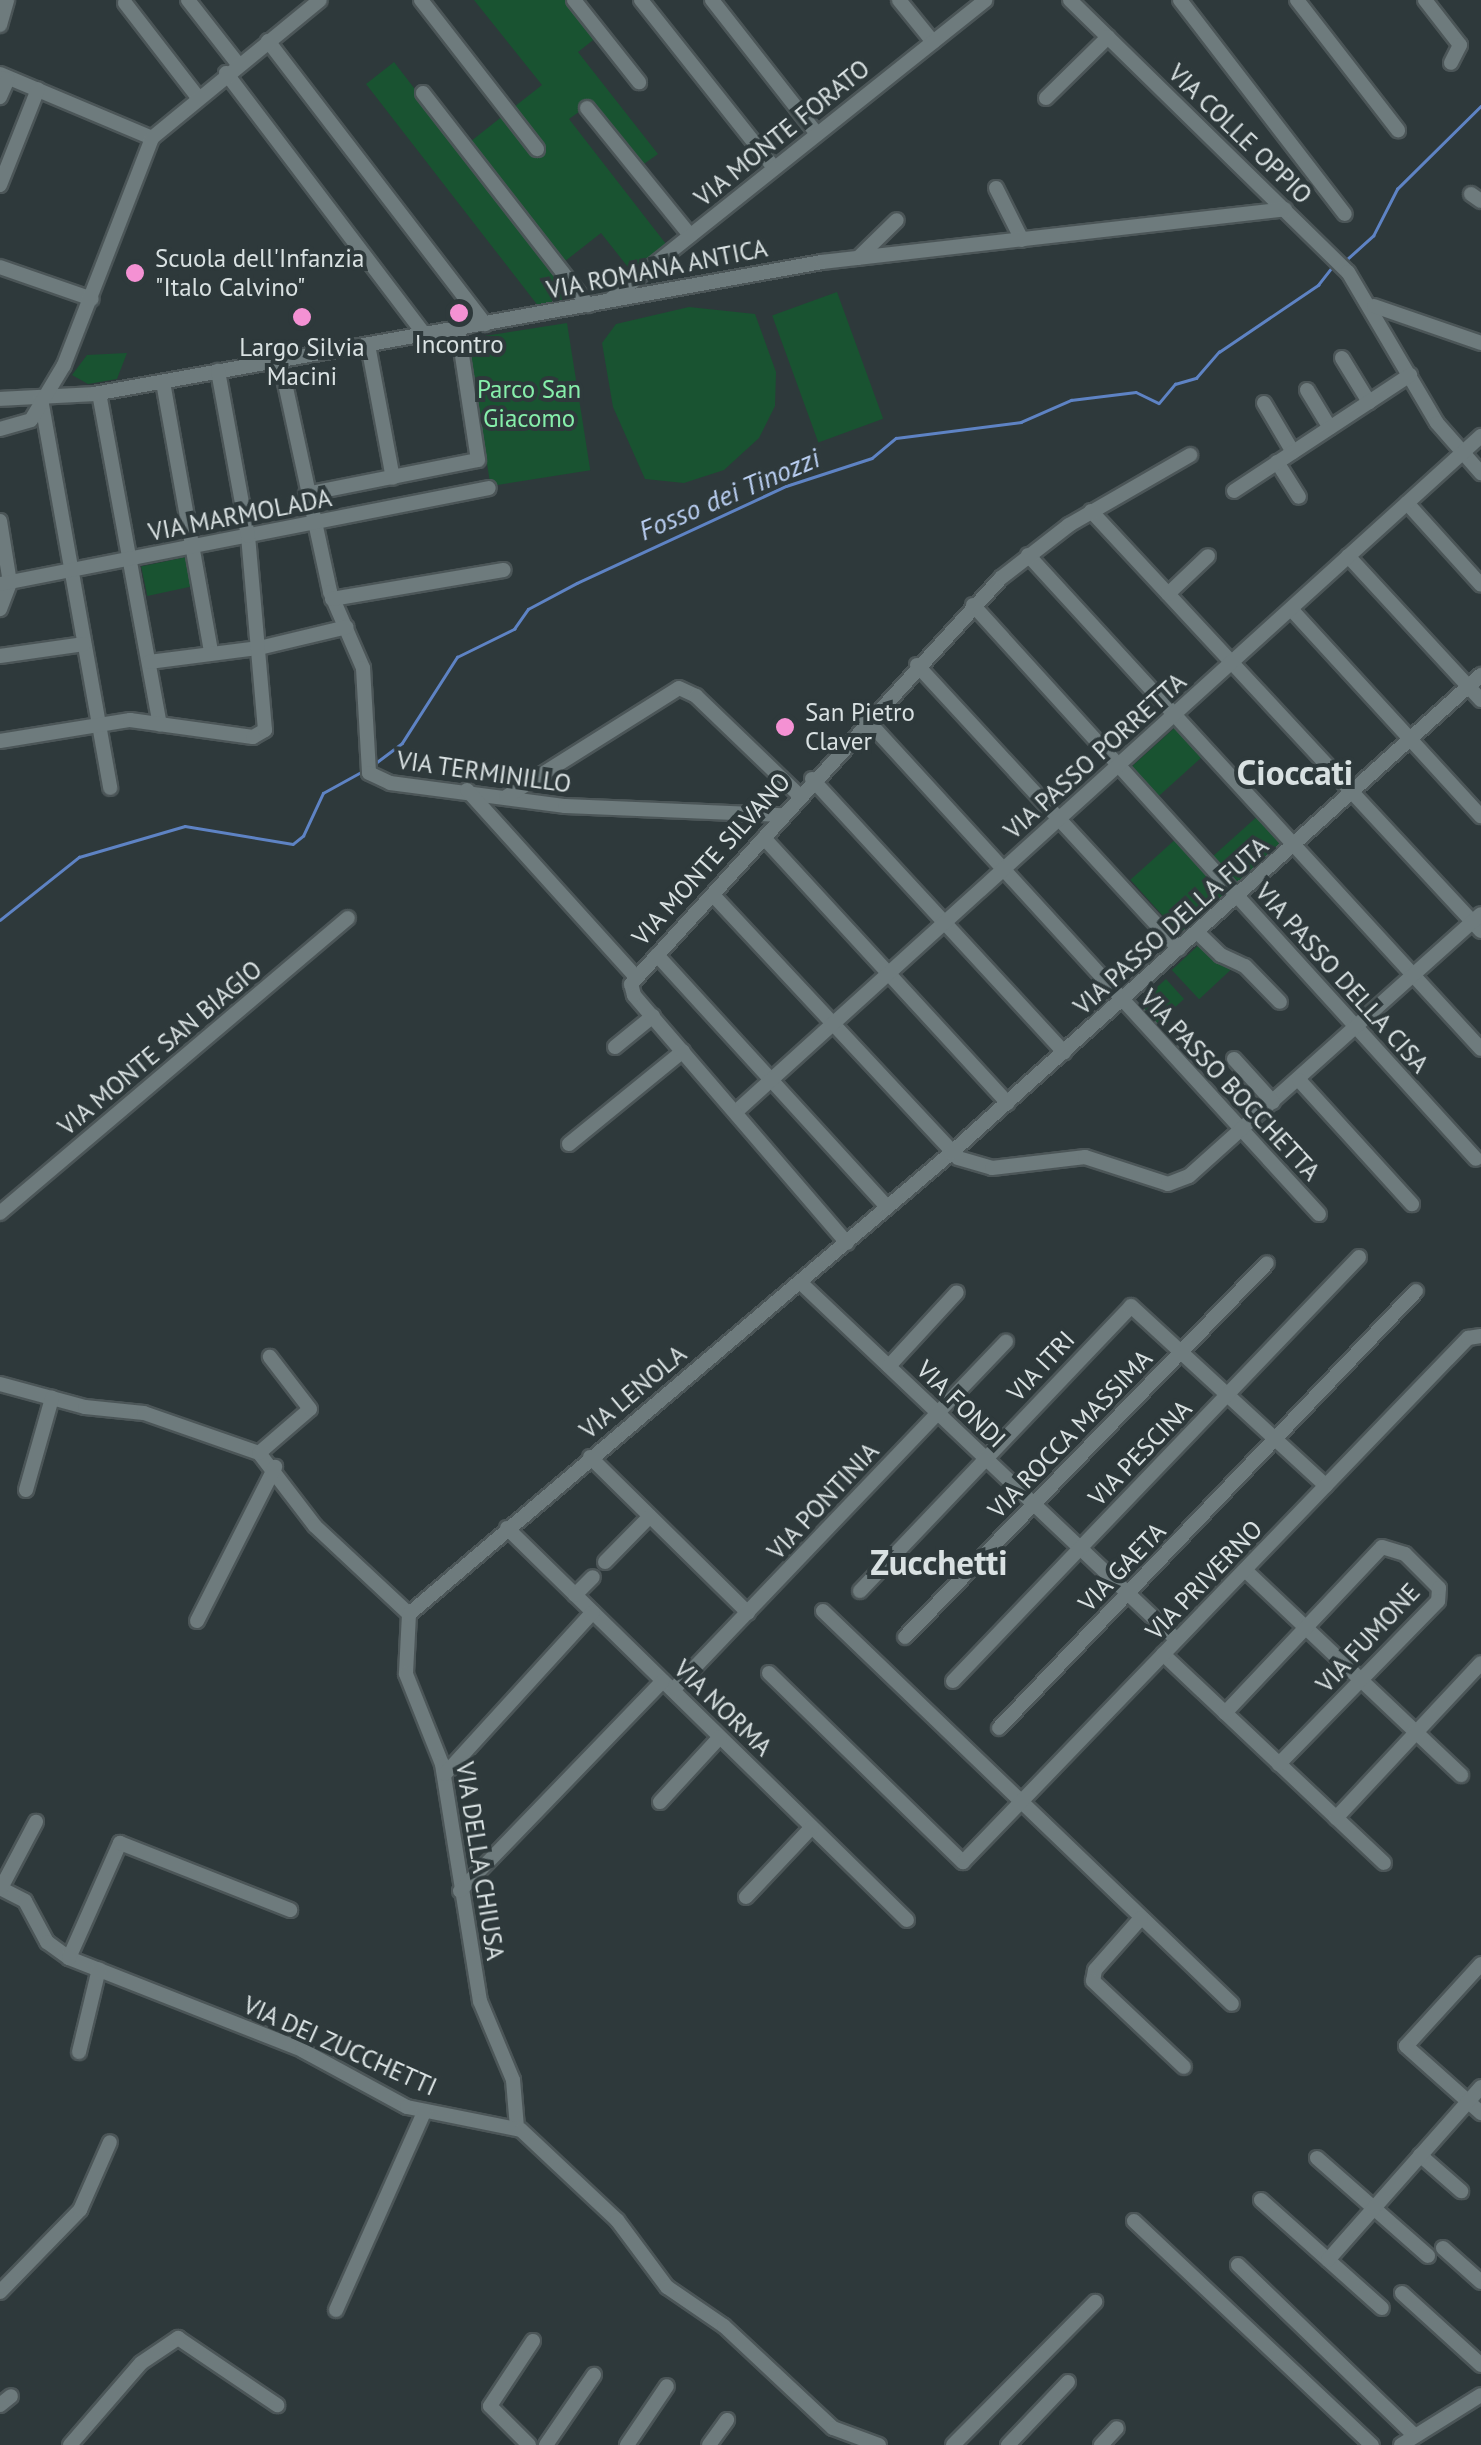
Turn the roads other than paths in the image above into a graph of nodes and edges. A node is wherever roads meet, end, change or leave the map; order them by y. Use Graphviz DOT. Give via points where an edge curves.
graph roads {
  1 [pos="7,0"];
  2 [pos="188,0"];
  3 [pos="292,0"];
  4 [pos="320,0"];
  5 [pos="422,0"];
  6 [pos="574,0"];
  7 [pos="642,0"];
  8 [pos="712,0"];
  9 [pos="899,0"];
  10 [pos="985,0"];
  11 [pos="1070,0"];
  12 [pos="1180,0"];
  13 [pos="1297,0"];
  14 [pos="1425,0"];
  15 [pos="125,3"];
  16 [pos="303,14"];
  17 [pos="0,25"];
  18 [pos="1108,37"];
  19 [pos="268,41"];
  20 [pos="933,42"];
  21 [pos="1451,63"];
  22 [pos="232,69"];
  23 [pos="3,77"];
  24 [pos="639,82"];
  25 [pos="38,90"];
  26 [pos="423,93"];
  27 [pos="197,96"];
  28 [pos="0,98"];
  29 [pos="1046,98"];
  30 [pos="587,108"];
  31 [pos="1398,130"];
  32 [pos="817,134"];
  33 [pos="152,138"];
  34 [pos="536,150"];
  35 [pos="774,168"];
  36 [pos="0,185"];
  37 [pos="996,188"];
  38 [pos="1285,209"];
  39 [pos="1345,214"];
  40 [pos="897,220"];
  41 [pos="690,235"];
  42 [pos="1022,240"];
  43 [pos="858,258"];
  44 [pos="0,267"];
  45 [pos="68,290"];
  46 [pos="92,299"];
  47 [pos="608,302"];
  48 [pos="588,305"];
  49 [pos="1374,306"];
  50 [pos="82,322"];
  51 [pos="485,324"];
  52 [pos="458,329"];
  53 [pos="426,335"];
  54 [pos="1481,343"];
  55 [pos="368,345"];
  56 [pos="1342,358"];
  57 [pos="280,360"];
  58 [pos="64,364"];
  59 [pos="218,371"];
  60 [pos="1410,375"];
  61 [pos="163,382"];
  62 [pos="1307,390"];
  63 [pos="96,394"];
  64 [pos="0,399"];
  65 [pos="40,399"];
  66 [pos="1369,402"];
  67 [pos="1264,403"];
  68 [pos="1330,428"];
  69 [pos="0,429"];
  70 [pos="1481,436"];
  71 [pos="1293,452"];
  72 [pos="1462,453"];
  73 [pos="1190,456"];
  74 [pos="1277,462"];
  75 [pos="1481,473"];
  76 [pos="393,478"];
  77 [pos="490,488"];
  78 [pos="1234,490"];
  79 [pos="306,494"];
  80 [pos="1299,497"];
  81 [pos="1407,503"];
  82 [pos="1091,512"];
  83 [pos="0,521"];
  84 [pos="316,523"];
  85 [pos="248,536"];
  86 [pos="192,547"];
  87 [pos="1028,554"];
  88 [pos="1208,556"];
  89 [pos="1348,556"];
  90 [pos="130,560"];
  91 [pos="504,570"];
  92 [pos="70,571"];
  93 [pos="5,584"];
  94 [pos="1481,585"];
  95 [pos="1168,594"];
  96 [pos="332,600"];
  97 [pos="973,606"];
  98 [pos="1291,608"];
  99 [pos="0,609"];
  100 [pos="346,627"];
  101 [pos="84,644"];
  102 [pos="260,648"];
  103 [pos="211,652"];
  104 [pos="0,656"];
  105 [pos="150,662"];
  106 [pos="1232,662"];
  107 [pos="917,664"];
  108 [pos="1481,675"];
  109 [pos="1468,686"];
  110 [pos="1481,700"];
  111 [pos="1176,713"];
  112 [pos="866,719"];
  113 [pos="98,724"];
  114 [pos="160,724"];
  115 [pos="1411,739"];
  116 [pos="0,741"];
  117 [pos="1119,765"];
  118 [pos="812,780"];
  119 [pos="110,788"];
  120 [pos="466,790"];
  121 [pos="1352,792"];
  122 [pos="799,795"];
  123 [pos="506,797"];
  124 [pos="783,815"];
  125 [pos="1481,816"];
  126 [pos="1059,819"];
  127 [pos="764,838"];
  128 [pos="1296,844"];
  129 [pos="1004,869"];
  130 [pos="713,895"];
  131 [pos="1239,897"];
  132 [pos="348,918"];
  133 [pos="1478,922"];
  134 [pos="944,924"];
  135 [pos="1198,933"];
  136 [pos="1180,949"];
  137 [pos="657,955"];
  138 [pos="889,973"];
  139 [pos="1413,975"];
  140 [pos="633,982"];
  141 [pos="1121,1001"];
  142 [pos="1280,1002"];
  143 [pos="653,1016"];
  144 [pos="833,1025"];
  145 [pos="1355,1028"];
  146 [pos="615,1047"];
  147 [pos="1481,1049"];
  148 [pos="684,1051"];
  149 [pos="1064,1052"];
  150 [pos="1234,1059"];
  151 [pos="772,1079"];
  152 [pos="1299,1080"];
  153 [pos="1273,1102"];
  154 [pos="1008,1103"];
  155 [pos="739,1109"];
  156 [pos="1241,1130"];
  157 [pos="569,1144"];
  158 [pos="951,1153"];
  159 [pos="1476,1159"];
  160 [pos="1412,1204"];
  161 [pos="887,1207"];
  162 [pos="0,1213"];
  163 [pos="1319,1214"];
  164 [pos="847,1243"];
  165 [pos="1359,1256"];
  166 [pos="1266,1263"];
  167 [pos="801,1283"];
  168 [pos="1416,1291"];
  169 [pos="957,1292"];
  170 [pos="1481,1336"];
  171 [pos="1006,1341"];
  172 [pos="1183,1349"];
  173 [pos="270,1356"];
  174 [pos="889,1366"];
  175 [pos="0,1384"];
  176 [pos="1229,1392"];
  177 [pos="52,1398"];
  178 [pos="938,1412"];
  179 [pos="1276,1438"];
  180 [pos="259,1454"];
  181 [pos="590,1457"];
  182 [pos="986,1458"];
  183 [pos="275,1468"];
  184 [pos="1326,1486"];
  185 [pos="26,1490"];
  186 [pos="1034,1504"];
  187 [pos="650,1516"];
  188 [pos="508,1528"];
  189 [pos="1080,1548"];
  190 [pos="605,1562"];
  191 [pos="1245,1570"];
  192 [pos="593,1576"];
  193 [pos="860,1591"];
  194 [pos="1128,1593"];
  195 [pos="575,1594"];
  196 [pos="593,1612"];
  197 [pos="824,1612"];
  198 [pos="748,1613"];
  199 [pos="409,1614"];
  200 [pos="196,1621"];
  201 [pos="1306,1628"];
  202 [pos="905,1637"];
  203 [pos="1177,1640"];
  204 [pos="1163,1654"];
  205 [pos="1481,1663"];
  206 [pos="770,1673"];
  207 [pos="1361,1680"];
  208 [pos="953,1681"];
  209 [pos="668,1685"];
  210 [pos="1225,1713"];
  211 [pos="999,1728"];
  212 [pos="1416,1732"];
  213 [pos="720,1737"];
  214 [pos="1279,1764"];
  215 [pos="445,1774"];
  216 [pos="1461,1775"];
  217 [pos="660,1802"];
  218 [pos="1020,1803"];
  219 [pos="1336,1818"];
  220 [pos="36,1822"];
  221 [pos="812,1826"];
  222 [pos="1384,1863"];
  223 [pos="0,1888"];
  224 [pos="460,1891"];
  225 [pos="746,1897"];
  226 [pos="290,1910"];
  227 [pos="1142,1918"];
  228 [pos="907,1920"];
  229 [pos="69,1958"];
  230 [pos="1481,1964"];
  231 [pos="99,1970"];
  232 [pos="1232,2004"];
  233 [pos="79,2052"];
  234 [pos="1184,2067"];
  235 [pos="1481,2087"];
  236 [pos="1468,2102"];
  237 [pos="424,2112"];
  238 [pos="1481,2113"];
  239 [pos="517,2128"];
  240 [pos="110,2142"];
  241 [pos="1420,2155"];
  242 [pos="1317,2158"];
  243 [pos="1462,2191"];
  244 [pos="1261,2200"];
  245 [pos="1374,2208"];
  246 [pos="1134,2220"];
  247 [pos="1443,2248"];
  248 [pos="1428,2256"];
  249 [pos="1328,2260"];
  250 [pos="1238,2265"];
  251 [pos="1481,2282"];
  252 [pos="0,2292"];
  253 [pos="1402,2293"];
  254 [pos="1094,2302"];
  255 [pos="1382,2308"];
  256 [pos="336,2310"];
  257 [pos="533,2340"];
  258 [pos="1481,2365"];
  259 [pos="594,2375"];
  260 [pos="1068,2382"];
  261 [pos="667,2386"];
  262 [pos="1481,2395"];
  263 [pos="277,2405"];
  264 [pos="727,2420"];
  265 [pos="1117,2428"];
  266 [pos="1415,2436"];
  267 [pos="70,2445"];
  268 [pos="530,2445"];
  269 [pos="546,2445"];
  270 [pos="627,2445"];
  271 [pos="709,2445"];
  272 [pos="877,2445"];
  273 [pos="953,2445"];
  274 [pos="1008,2445"];
  275 [pos="1101,2445"];
  276 [pos="1372,2445"];
  277 [pos="1401,2445"];
  1 -- 17 [label="street"];
  2 -- 22 [label="street"];
  3 -- 16 [label="street"];
  4 -- 16 [label="street"];
  5 -- 34 [label="street"];
  6 -- 24 [label="street"];
  7 -- 35 [label="street"];
  8 -- 32 [label="street"];
  9 -- 20 [label="street"];
  10 -- 20 [label="street, VIA MONTE FORATO"];
  11 -- 18 [label="street, VIA COLLE OPPIO"];
  12 -- 39 [label="street"];
  13 -- 31 [label="street"];
  14 -- 21 [label="street" via="1460,45"];
  15 -- 27 [label="street"];
  16 -- 19 [label="street"];
  18 -- 29 [label="street"];
  18 -- 38 [label="street, VIA COLLE OPPIO"];
  19 -- 22 [label="street"];
  19 -- 51 [label="street"];
  20 -- 32 [label="street, VIA MONTE FORATO"];
  22 -- 27 [label="street"];
  22 -- 53 [label="street"];
  23 -- 25 [label="street"];
  23 -- 28 [label="street"];
  25 -- 33 [label="street"];
  25 -- 36 [label="street"];
  26 -- 48 [label="street"];
  27 -- 33 [label="street"];
  30 -- 41 [label="street"];
  32 -- 35 [label="street, VIA MONTE FORATO"];
  33 -- 46 [label="street"];
  35 -- 41 [label="street, VIA MONTE FORATO"];
  37 -- 42 [label="street"];
  38 -- 42 [label="street, VIA ROMANA ANTICA"];
  38 -- 49 [label="street, VIA COLLE OPPIO"];
  40 -- 43 [label="street"];
  41 -- 47 [label="street, VIA MONTE FORATO"];
  42 -- 43 [label="street, VIA ROMANA ANTICA"];
  43 -- 47 [label="street, VIA ROMANA ANTICA"];
  44 -- 45 [label="street"];
  45 -- 46 [label="street"];
  45 -- 50 [label="street"];
  46 -- 50 [label="street"];
  47 -- 48 [label="street, VIA ROMANA ANTICA"];
  48 -- 51 [label="street, VIA ROMANA ANTICA"];
  49 -- 54 [label="street"];
  49 -- 60 [label="street, VIA COLLE OPPIO"];
  50 -- 58 [label="street"];
  51 -- 52 [label="street, VIA ROMANA ANTICA"];
  52 -- 53 [label="street, VIA ROMANA ANTICA"];
  52 -- 76 [label="street" via="479,458"];
  53 -- 55 [label="street, VIA ROMANA ANTICA"];
  55 -- 57 [label="street, VIA ROMANA ANTICA"];
  55 -- 76 [label="street"];
  56 -- 66 [label="street"];
  57 -- 59 [label="street, VIA ROMANA ANTICA"];
  57 -- 79 [label="street, VIA TERMINILLO"];
  58 -- 63 [label="street" via="68,384"];
  58 -- 65 [label="street"];
  59 -- 61 [label="street, VIA ROMANA ANTICA"];
  59 -- 85 [label="street"];
  60 -- 66 [label="street"];
  60 -- 72 [label="street, VIA COLLE OPPIO"];
  61 -- 63 [label="street, VIA ROMANA ANTICA"];
  61 -- 86 [label="street"];
  62 -- 68 [label="street"];
  63 -- 65 [label="street, VIA ROMANA ANTICA"];
  63 -- 90 [label="street"];
  64 -- 65 [label="street, VIA ROMANA ANTICA"];
  65 -- 69 [label="street" via="29,422"];
  65 -- 92 [label="street"];
  66 -- 68 [label="street"];
  67 -- 71 [label="street"];
  68 -- 71 [label="street"];
  70 -- 72 [label="street, VIA PASSO PORRETTA"];
  71 -- 74 [label="street"];
  72 -- 75 [label="street, VIA COLLE OPPIO"];
  72 -- 81 [label="street, VIA PASSO PORRETTA"];
  73 -- 82 [label="street, VIA MONTE SILVANO"];
  74 -- 78 [label="street"];
  74 -- 80 [label="street"];
  76 -- 79 [label="street"];
  77 -- 84 [label="street, VIA MARMOLADA"];
  79 -- 84 [label="street, VIA TERMINILLO"];
  81 -- 89 [label="street, VIA PASSO PORRETTA"];
  81 -- 94 [label="street"];
  82 -- 87 [label="street, VIA MONTE SILVANO"];
  82 -- 95 [label="street"];
  83 -- 93 [label="street"];
  84 -- 85 [label="street, VIA MARMOLADA"];
  84 -- 96 [label="street, VIA TERMINILLO"];
  85 -- 86 [label="street, VIA MARMOLADA"];
  85 -- 102 [label="street"];
  86 -- 90 [label="street, VIA MARMOLADA"];
  86 -- 103 [label="street"];
  87 -- 97 [label="street, VIA MONTE SILVANO"];
  87 -- 111 [label="street"];
  88 -- 95 [label="street"];
  89 -- 98 [label="street, VIA PASSO PORRETTA"];
  89 -- 109 [label="street"];
  90 -- 92 [label="street, VIA MARMOLADA"];
  90 -- 105 [label="street"];
  91 -- 96 [label="street"];
  92 -- 93 [label="street, VIA MARMOLADA"];
  92 -- 101 [label="street"];
  93 -- 99 [label="street"];
  95 -- 106 [label="street"];
  96 -- 100 [label="street, VIA TERMINILLO"];
  97 -- 107 [label="street, VIA MONTE SILVANO"];
  97 -- 117 [label="street, VIA PASSO DELLA CISA"];
  98 -- 106 [label="street, VIA PASSO PORRETTA"];
  98 -- 115 [label="street"];
  100 -- 102 [label="street"];
  100 -- 120 [label="street, VIA TERMINILLO" via="366,685 366,769 390,783"];
  101 -- 104 [label="street"];
  101 -- 113 [label="street"];
  102 -- 103 [label="street"];
  102 -- 114 [label="street" via="263,733"];
  103 -- 105 [label="street"];
  105 -- 114 [label="street"];
  106 -- 111 [label="street, VIA PASSO PORRETTA"];
  106 -- 121 [label="street"];
  107 -- 112 [label="street, VIA MONTE SILVANO"];
  107 -- 126 [label="street"];
  108 -- 109 [label="street, VIA PASSO DELLA FUTA"];
  109 -- 110 [label="street"];
  109 -- 115 [label="street, VIA PASSO DELLA FUTA"];
  111 -- 117 [label="street, VIA PASSO PORRETTA"];
  111 -- 128 [label="street"];
  112 -- 118 [label="street, VIA MONTE SILVANO"];
  112 -- 129 [label="street, VIA PASSO BOCCHETTA"];
  113 -- 114 [label="street"];
  113 -- 116 [label="street"];
  113 -- 119 [label="street"];
  115 -- 121 [label="street, VIA PASSO DELLA FUTA"];
  115 -- 125 [label="street"];
  117 -- 126 [label="street, VIA PASSO PORRETTA"];
  117 -- 131 [label="street, VIA PASSO DELLA CISA"];
  118 -- 122 [label="street, VIA MONTE SILVANO"];
  118 -- 134 [label="street"];
  120 -- 123 [label="street, VIA TERMINILLO"];
  120 -- 140 [label="street"];
  121 -- 128 [label="street, VIA PASSO DELLA FUTA"];
  121 -- 133 [label="street"];
  122 -- 123 [label="street" via="680,688"];
  122 -- 124 [label="street, VIA MONTE SILVANO"];
  123 -- 124 [label="street, VIA TERMINILLO" via="578,808"];
  124 -- 127 [label="street, VIA MONTE SILVANO"];
  126 -- 129 [label="street, VIA PASSO PORRETTA"];
  126 -- 136 [label="street"];
  127 -- 130 [label="street, VIA MONTE SILVANO"];
  127 -- 138 [label="street"];
  128 -- 131 [label="street, VIA PASSO DELLA FUTA"];
  128 -- 139 [label="street"];
  129 -- 134 [label="street, VIA PASSO PORRETTA"];
  129 -- 141 [label="street, VIA PASSO BOCCHETTA"];
  130 -- 137 [label="street, VIA MONTE SILVANO"];
  130 -- 144 [label="street"];
  131 -- 135 [label="street, VIA PASSO DELLA FUTA"];
  131 -- 145 [label="street, VIA PASSO DELLA CISA"];
  132 -- 162 [label="street, VIA MONTE SAN BIAGIO"];
  133 -- 139 [label="street"];
  134 -- 138 [label="street, VIA PASSO PORRETTA"];
  134 -- 149 [label="street"];
  135 -- 136 [label="street, VIA PASSO DELLA FUTA"];
  135 -- 142 [label="street" via="1221,956 1247,967"];
  136 -- 141 [label="street, VIA PASSO DELLA FUTA"];
  137 -- 140 [label="street, VIA MONTE SILVANO"];
  137 -- 151 [label="street"];
  138 -- 144 [label="street, VIA PASSO PORRETTA"];
  138 -- 154 [label="street"];
  139 -- 145 [label="street"];
  139 -- 147 [label="street"];
  140 -- 143 [label="street"];
  141 -- 149 [label="street, VIA PASSO DELLA FUTA"];
  141 -- 156 [label="street, VIA PASSO BOCCHETTA"];
  143 -- 146 [label="street"];
  143 -- 148 [label="street"];
  144 -- 151 [label="street, VIA PASSO PORRETTA"];
  144 -- 158 [label="street"];
  145 -- 152 [label="street"];
  145 -- 159 [label="street, VIA PASSO DELLA CISA"];
  148 -- 157 [label="street"];
  148 -- 164 [label="street"];
  149 -- 154 [label="street, VIA PASSO DELLA FUTA"];
  150 -- 153 [label="street"];
  151 -- 155 [label="street, VIA PASSO PORRETTA"];
  151 -- 161 [label="street"];
  152 -- 153 [label="street"];
  152 -- 160 [label="street"];
  153 -- 156 [label="street"];
  154 -- 158 [label="street, VIA PASSO DELLA FUTA"];
  156 -- 158 [label="street" via="1173,1183 1086,1158 992,1168"];
  156 -- 163 [label="street, VIA PASSO BOCCHETTA"];
  158 -- 161 [label="street, VIA PASSO DELLA FUTA"];
  161 -- 164 [label="street, VIA LENOLA"];
  164 -- 167 [label="street, VIA LENOLA"];
  165 -- 176 [label="street, VIA PESCINA"];
  166 -- 172 [label="street, VIA ROCCA MASSIMA"];
  167 -- 174 [label="street, VIA FONDI"];
  167 -- 181 [label="street, VIA LENOLA"];
  168 -- 179 [label="street, VIA GAETA"];
  169 -- 174 [label="street"];
  170 -- 184 [label="street, VIA PRIVERNO" via="1468,1338"];
  171 -- 178 [label="street, VIA PONTINIA"];
  172 -- 176 [label="street"];
  172 -- 182 [label="street, VIA ITRI" via="1134,1305"];
  172 -- 186 [label="street, VIA ROCCA MASSIMA"];
  173 -- 180 [label="street" via="310,1409"];
  174 -- 178 [label="street, VIA FONDI"];
  175 -- 177 [label="street"];
  176 -- 179 [label="street"];
  176 -- 189 [label="street, VIA PESCINA"];
  177 -- 180 [label="street" via="144,1413"];
  177 -- 185 [label="street"];
  178 -- 182 [label="street, VIA FONDI"];
  178 -- 198 [label="street, VIA PONTINIA"];
  179 -- 184 [label="street"];
  179 -- 194 [label="street, VIA GAETA"];
  180 -- 183 [label="street"];
  181 -- 187 [label="street"];
  181 -- 188 [label="street, VIA LENOLA"];
  182 -- 186 [label="street, VIA FONDI"];
  182 -- 193 [label="street, VIA ITRI"];
  183 -- 199 [label="street" via="315,1526"];
  183 -- 200 [label="street"];
  184 -- 191 [label="street, VIA PRIVERNO"];
  186 -- 189 [label="street, VIA FONDI"];
  186 -- 202 [label="street, VIA ROCCA MASSIMA"];
  187 -- 190 [label="street"];
  187 -- 198 [label="street"];
  188 -- 195 [label="street, VIA NORMA"];
  188 -- 199 [label="street, VIA LENOLA"];
  189 -- 194 [label="street, VIA FONDI"];
  189 -- 208 [label="street, VIA PESCINA"];
  191 -- 201 [label="street"];
  191 -- 203 [label="street, VIA PRIVERNO"];
  192 -- 195 [label="street"];
  194 -- 203 [label="street, VIA FONDI"];
  194 -- 211 [label="street, VIA GAETA"];
  195 -- 196 [label="street, VIA NORMA"];
  196 -- 209 [label="street, VIA NORMA"];
  196 -- 215 [label="street"];
  197 -- 218 [label="street"];
  198 -- 209 [label="street, VIA PONTINIA"];
  199 -- 215 [label="street, VIA DELLA CHIUSA" via="408,1680"];
  201 -- 207 [label="street"];
  201 -- 207 [label="street, VIA FUMONE" via="1382,1547 1405,1554 1438,1586 1440,1598"];
  201 -- 210 [label="street, VIA FUMONE"];
  203 -- 204 [label="street, VIA PRIVERNO"];
  204 -- 210 [label="street"];
  204 -- 218 [label="street, VIA PRIVERNO"];
  205 -- 212 [label="street"];
  206 -- 218 [label="street, VIA PRIVERNO" via="963,1862"];
  207 -- 212 [label="street"];
  207 -- 214 [label="street, VIA FUMONE"];
  209 -- 213 [label="street, VIA NORMA"];
  209 -- 224 [label="street, VIA PONTINIA"];
  210 -- 214 [label="street"];
  212 -- 216 [label="street"];
  212 -- 219 [label="street"];
  213 -- 217 [label="street"];
  213 -- 221 [label="street, VIA NORMA"];
  214 -- 219 [label="street"];
  215 -- 224 [label="street, VIA DELLA CHIUSA"];
  218 -- 227 [label="street"];
  219 -- 222 [label="street"];
  220 -- 223 [label="street"];
  221 -- 225 [label="street"];
  221 -- 228 [label="street, VIA NORMA"];
  223 -- 229 [label="street, VIA DEI ZUCCHETTI" via="25,1901 48,1942"];
  224 -- 239 [label="street, VIA DELLA CHIUSA" via="484,2017 514,2086"];
  226 -- 229 [label="street" via="120,1843"];
  227 -- 232 [label="street"];
  227 -- 234 [label="street" via="1092,1977"];
  229 -- 231 [label="street, VIA DEI ZUCCHETTI"];
  230 -- 236 [label="street" via="1406,2046"];
  231 -- 233 [label="street"];
  231 -- 237 [label="street, VIA DEI ZUCCHETTI" via="312,2054"];
  235 -- 236 [label="street"];
  236 -- 238 [label="street"];
  236 -- 241 [label="street"];
  237 -- 239 [label="street, VIA DEI ZUCCHETTI"];
  237 -- 256 [label="street"];
  239 -- 272 [label="street" via="617,2220 667,2287 720,2323 833,2428"];
  240 -- 252 [label="street" via="80,2210"];
  241 -- 243 [label="street"];
  241 -- 245 [label="street"];
  242 -- 245 [label="street"];
  244 -- 249 [label="street"];
  245 -- 248 [label="street"];
  245 -- 249 [label="street"];
  246 -- 276 [label="street"];
  247 -- 251 [label="street"];
  249 -- 255 [label="street"];
  250 -- 266 [label="street"];
  253 -- 258 [label="street"];
  254 -- 273 [label="street"];
  257 -- 268 [label="street" via="490,2406"];
  259 -- 269 [label="street"];
  260 -- 274 [label="street"];
  261 -- 270 [label="street"];
  262 -- 266 [label="street"];
  263 -- 267 [label="street" via="176,2338 141,2363"];
  264 -- 271 [label="street"];
  265 -- 275 [label="street"];
  266 -- 277 [label="street"];
}
